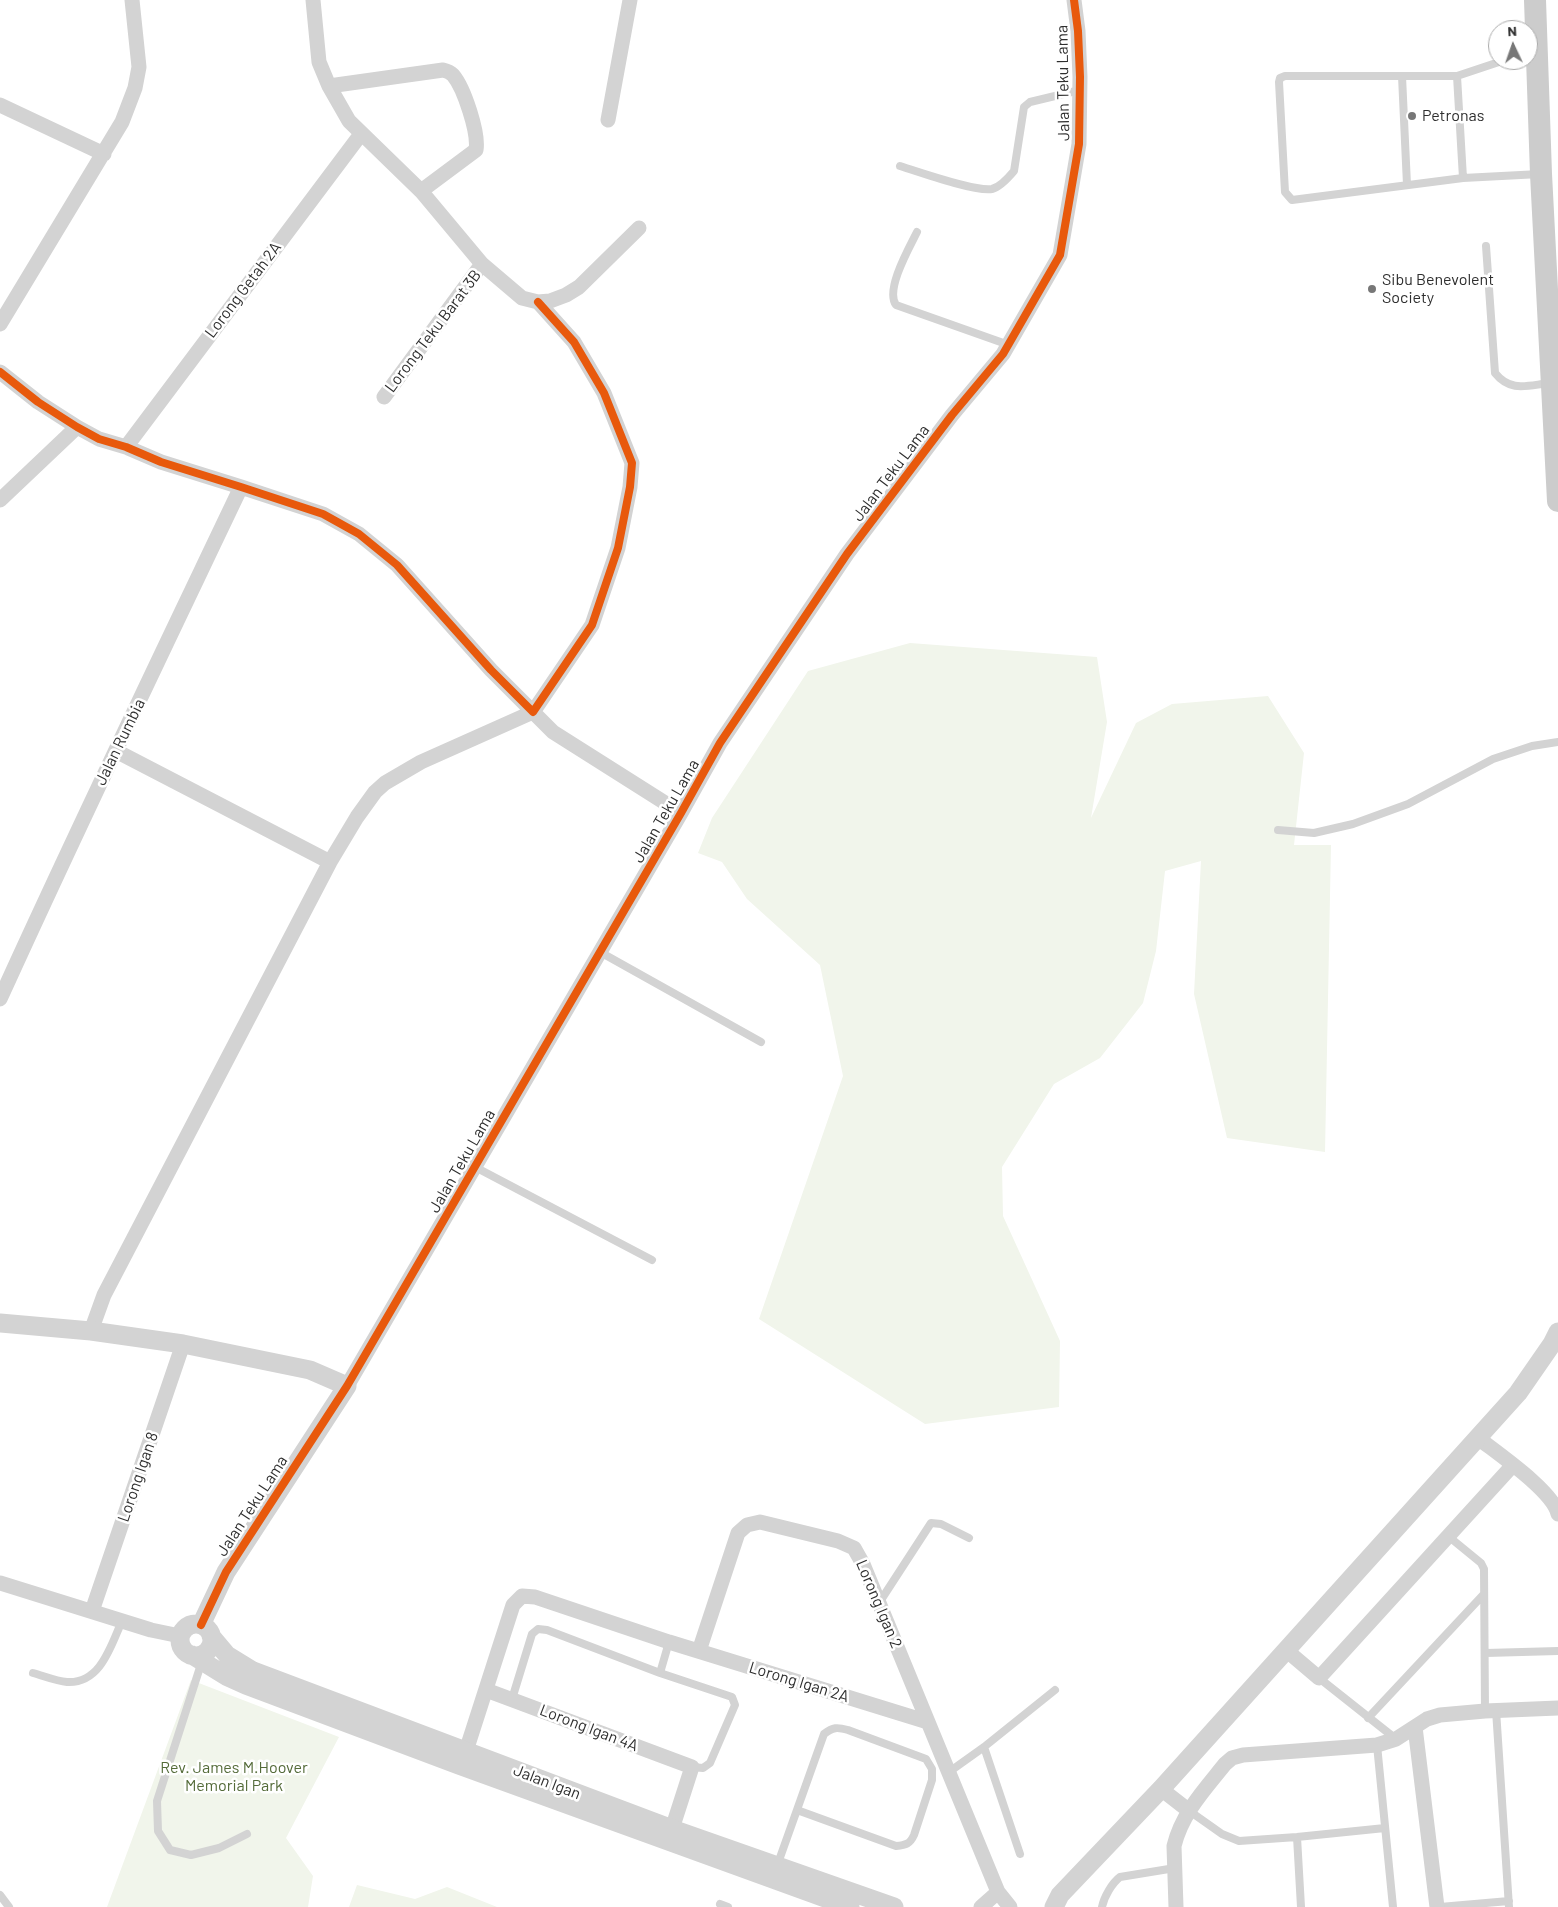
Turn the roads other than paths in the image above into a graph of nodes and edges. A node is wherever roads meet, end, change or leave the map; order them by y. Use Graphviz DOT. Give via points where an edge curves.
graph roads {
  1 [pos="132,0"];
  2 [pos="313,0"];
  3 [pos="630,0"];
  4 [pos="1074,0"];
  5 [pos="1536,0"];
  6 [pos="1534,20"];
  7 [pos="1488,66"];
  8 [pos="1533,70"];
  9 [pos="1402,76"];
  10 [pos="1457,76"];
  11 [pos="329,86"];
  12 [pos="1080,90"];
  13 [pos="0,105"];
  14 [pos="608,120"];
  15 [pos="361,134"];
  16 [pos="104,154"];
  17 [pos="900,166"];
  18 [pos="1541,174"];
  19 [pos="1463,178"];
  20 [pos="1407,185"];
  21 [pos="421,191"];
  22 [pos="638,228"];
  23 [pos="917,232"];
  24 [pos="1486,246"];
  25 [pos="482,264"];
  26 [pos="538,302"];
  27 [pos="0,324"];
  28 [pos="1009,345"];
  29 [pos="0,372"];
  30 [pos="1553,382"];
  31 [pos="384,397"];
  32 [pos="77,428"];
  33 [pos="126,447"];
  34 [pos="241,487"];
  35 [pos="0,500"];
  36 [pos="1558,501"];
  37 [pos="533,712"];
  38 [pos="1558,742"];
  39 [pos="116,751"];
  40 [pos="681,813"];
  41 [pos="1278,830"];
  42 [pos="330,862"];
  43 [pos="600,952"];
  44 [pos="0,999"];
  45 [pos="761,1042"];
  46 [pos="475,1167"];
  47 [pos="652,1260"];
  48 [pos="0,1323"];
  49 [pos="91,1331"];
  50 [pos="1558,1332"];
  51 [pos="183,1344"];
  52 [pos="347,1386"];
  53 [pos="1478,1438"];
  54 [pos="1513,1465"];
  55 [pos="1558,1514"];
  56 [pos="1448,1536"];
  57 [pos="969,1538"];
  58 [pos="0,1583"];
  59 [pos="1484,1594"];
  60 [pos="879,1603"];
  61 [pos="92,1610"];
  62 [pos="122,1621"];
  63 [pos="206,1631"];
  64 [pos="180,1636"];
  65 [pos="669,1642"];
  66 [pos="1286,1650"];
  67 [pos="699,1651"];
  68 [pos="1558,1651"];
  69 [pos="1486,1653"];
  70 [pos="197,1658"];
  71 [pos="33,1673"];
  72 [pos="660,1673"];
  73 [pos="1319,1678"];
  74 [pos="486,1690"];
  75 [pos="1055,1690"];
  76 [pos="512,1699"];
  77 [pos="1558,1708"];
  78 [pos="1491,1711"];
  79 [pos="1368,1718"];
  80 [pos="928,1722"];
  81 [pos="1415,1727"];
  82 [pos="1396,1739"];
  83 [pos="1377,1745"];
  84 [pos="984,1747"];
  85 [pos="466,1752"];
  86 [pos="692,1767"];
  87 [pos="949,1772"];
  88 [pos="1161,1789"];
  89 [pos="798,1810"];
  90 [pos="1188,1810"];
  91 [pos="1385,1828"];
  92 [pos="672,1829"];
  93 [pos="247,1834"];
  94 [pos="1298,1838"];
  95 [pos="1020,1854"];
  96 [pos="777,1866"];
  97 [pos="1175,1868"];
  98 [pos="998,1892"];
  99 [pos="0,1896"];
  100 [pos="1509,1904"];
  101 [pos="9,1907"];
  102 [pos="850,1907"];
  103 [pos="894,1907"];
  104 [pos="981,1907"];
  105 [pos="1003,1907"];
  106 [pos="1010,1907"];
  107 [pos="1054,1907"];
  108 [pos="1102,1907"];
  109 [pos="1176,1907"];
  110 [pos="1301,1907"];
  111 [pos="1393,1907"];
  112 [pos="1438,1907"];
  1 -- 16 [label="street" via="139,67 122,122"];
  2 -- 11 [label="street" via="319,62"];
  3 -- 14 [label="street"];
  4 -- 12 [label="street, Jalan Teku Lama"];
  5 -- 6 [label="main road"];
  7 -- 10 [label="lane"];
  8 -- 18 [label="main road"];
  9 -- 10 [label="lane"];
  9 -- 20 [label="lane"];
  9 -- 20 [label="lane" via="1285,76 1278,82 1284,188 1288,198"];
  10 -- 19 [label="lane"];
  11 -- 15 [label="street" via="349,121"];
  11 -- 21 [label="street" via="443,70 452,73 476,127 476,150"];
  12 -- 17 [label="lane" via="1030,102 1024,107 1014,171 993,189 970,187"];
  12 -- 28 [label="street, Jalan Teku Lama" via="1079,144 1060,254"];
  13 -- 16 [label="street"];
  15 -- 21 [label="street"];
  15 -- 33 [label="street, Lorong Getah 2A"];
  16 -- 27 [label="street"];
  18 -- 19 [label="lane"];
  18 -- 30 [label="main road"];
  19 -- 20 [label="lane"];
  21 -- 25 [label="street"];
  22 -- 26 [label="street" via="579,287 550,301"];
  23 -- 28 [label="lane" via="893,286 892,300 896,305"];
  24 -- 30 [label="lane" via="1495,373 1502,382 1513,386"];
  25 -- 26 [label="street" via="522,298"];
  25 -- 31 [label="street, Lorong Teku Barat 3B"];
  26 -- 37 [label="street" via="574,342 604,393 632,463 618,548 592,625"];
  28 -- 40 [label="street, Jalan Teku Lama" via="847,554 720,744"];
  29 -- 32 [label="street"];
  30 -- 36 [label="main road"];
  32 -- 33 [label="street"];
  32 -- 35 [label="street"];
  33 -- 34 [label="street" via="161,462"];
  34 -- 37 [label="street" via="323,514 360,534 397,565"];
  34 -- 39 [label="street, Jalan Rumbia"];
  37 -- 40 [label="street" via="553,732"];
  37 -- 42 [label="street" via="421,762 385,784 357,817"];
  38 -- 41 [label="lane" via="1532,746 1493,759 1408,804 1353,824 1314,833"];
  39 -- 42 [label="street"];
  39 -- 44 [label="street, Jalan Rumbia"];
  40 -- 43 [label="street, Jalan Teku Lama"];
  42 -- 49 [label="street" via="104,1295"];
  43 -- 45 [label="lane"];
  43 -- 46 [label="street, Jalan Teku Lama"];
  46 -- 47 [label="lane"];
  46 -- 52 [label="street, Jalan Teku Lama"];
  48 -- 49 [label="street"];
  49 -- 51 [label="street"];
  50 -- 53 [label="street" via="1518,1393"];
  51 -- 52 [label="street" via="310,1370"];
  51 -- 61 [label="street, Lorong Igan 8"];
  52 -- 63 [label="street, Jalan Teku Lama" via="226,1572"];
  53 -- 54 [label="street"];
  53 -- 66 [label="street"];
  54 -- 55 [label="street" via="1551,1499"];
  54 -- 56 [label="street"];
  56 -- 59 [label="lane" via="1481,1563"];
  56 -- 73 [label="street"];
  57 -- 60 [label="lane" via="941,1524 931,1523"];
  58 -- 61 [label="street"];
  59 -- 69 [label="lane"];
  59 -- 79 [label="lane"];
  60 -- 67 [label="street, Lorong Igan 2" via="854,1548 760,1522 747,1525 738,1533"];
  60 -- 80 [label="street, Lorong Igan 2"];
  61 -- 62 [label="street"];
  62 -- 64 [label="street"];
  62 -- 71 [label="lane" via="103,1664 90,1677 68,1682"];
  63 -- 64 [label="street" via="190,1625"];
  63 -- 70 [label="street" via="212,1642 207,1652"];
  63 -- 85 [label="street, Jalan Igan" via="226,1655 253,1671"];
  64 -- 70 [label="street" via="181,1646 187,1654"];
  65 -- 67 [label="street, Lorong Igan 2A"];
  65 -- 72 [label="lane"];
  65 -- 74 [label="street, Lorong Igan 2A" via="535,1597 522,1596 513,1604"];
  66 -- 73 [label="street"];
  66 -- 88 [label="street"];
  67 -- 80 [label="street, Lorong Igan 2A"];
  68 -- 69 [label="lane"];
  69 -- 78 [label="lane"];
  70 -- 93 [label="lane" via="157,1801 158,1831 170,1850 191,1856 219,1848"];
  70 -- 102 [label="street, Jalan Igan" via="246,1685"];
  72 -- 76 [label="lane" via="538,1629 532,1634"];
  72 -- 86 [label="lane" via="732,1697 734,1701 710,1764 703,1768"];
  73 -- 79 [label="lane"];
  74 -- 76 [label="street, Lorong Igan 4A"];
  74 -- 85 [label="street"];
  75 -- 84 [label="lane"];
  76 -- 86 [label="street, Lorong Igan 4A"];
  77 -- 78 [label="street"];
  78 -- 81 [label="street" via="1440,1715"];
  78 -- 100 [label="lane"];
  79 -- 82 [label="lane"];
  80 -- 87 [label="street, Lorong Igan 2"];
  81 -- 82 [label="street"];
  81 -- 112 [label="street"];
  82 -- 83 [label="street"];
  83 -- 90 [label="street" via="1232,1758"];
  83 -- 91 [label="lane"];
  84 -- 87 [label="lane"];
  84 -- 95 [label="lane"];
  85 -- 92 [label="street, Jalan Igan"];
  86 -- 92 [label="street"];
  87 -- 98 [label="street, Lorong Igan 2"];
  88 -- 90 [label="street"];
  88 -- 107 [label="street" via="1060,1895"];
  89 -- 89 [label="lane" via="824,1734 837,1727 926,1760 932,1769 932,1780 914,1834 911,1842 905,1845 896,1846"];
  89 -- 96 [label="lane"];
  90 -- 94 [label="lane" via="1222,1834 1239,1841"];
  90 -- 97 [label="street" via="1174,1846"];
  91 -- 94 [label="lane"];
  91 -- 111 [label="lane"];
  92 -- 96 [label="street, Jalan Igan"];
  94 -- 110 [label="lane"];
  96 -- 103 [label="street, Jalan Igan"];
  97 -- 108 [label="lane" via="1120,1877"];
  97 -- 109 [label="street"];
  98 -- 104 [label="street"];
  98 -- 105 [label="street"];
  98 -- 106 [label="street"];
  99 -- 101 [label="lane"];
  100 -- 112 [label="lane"];
}
